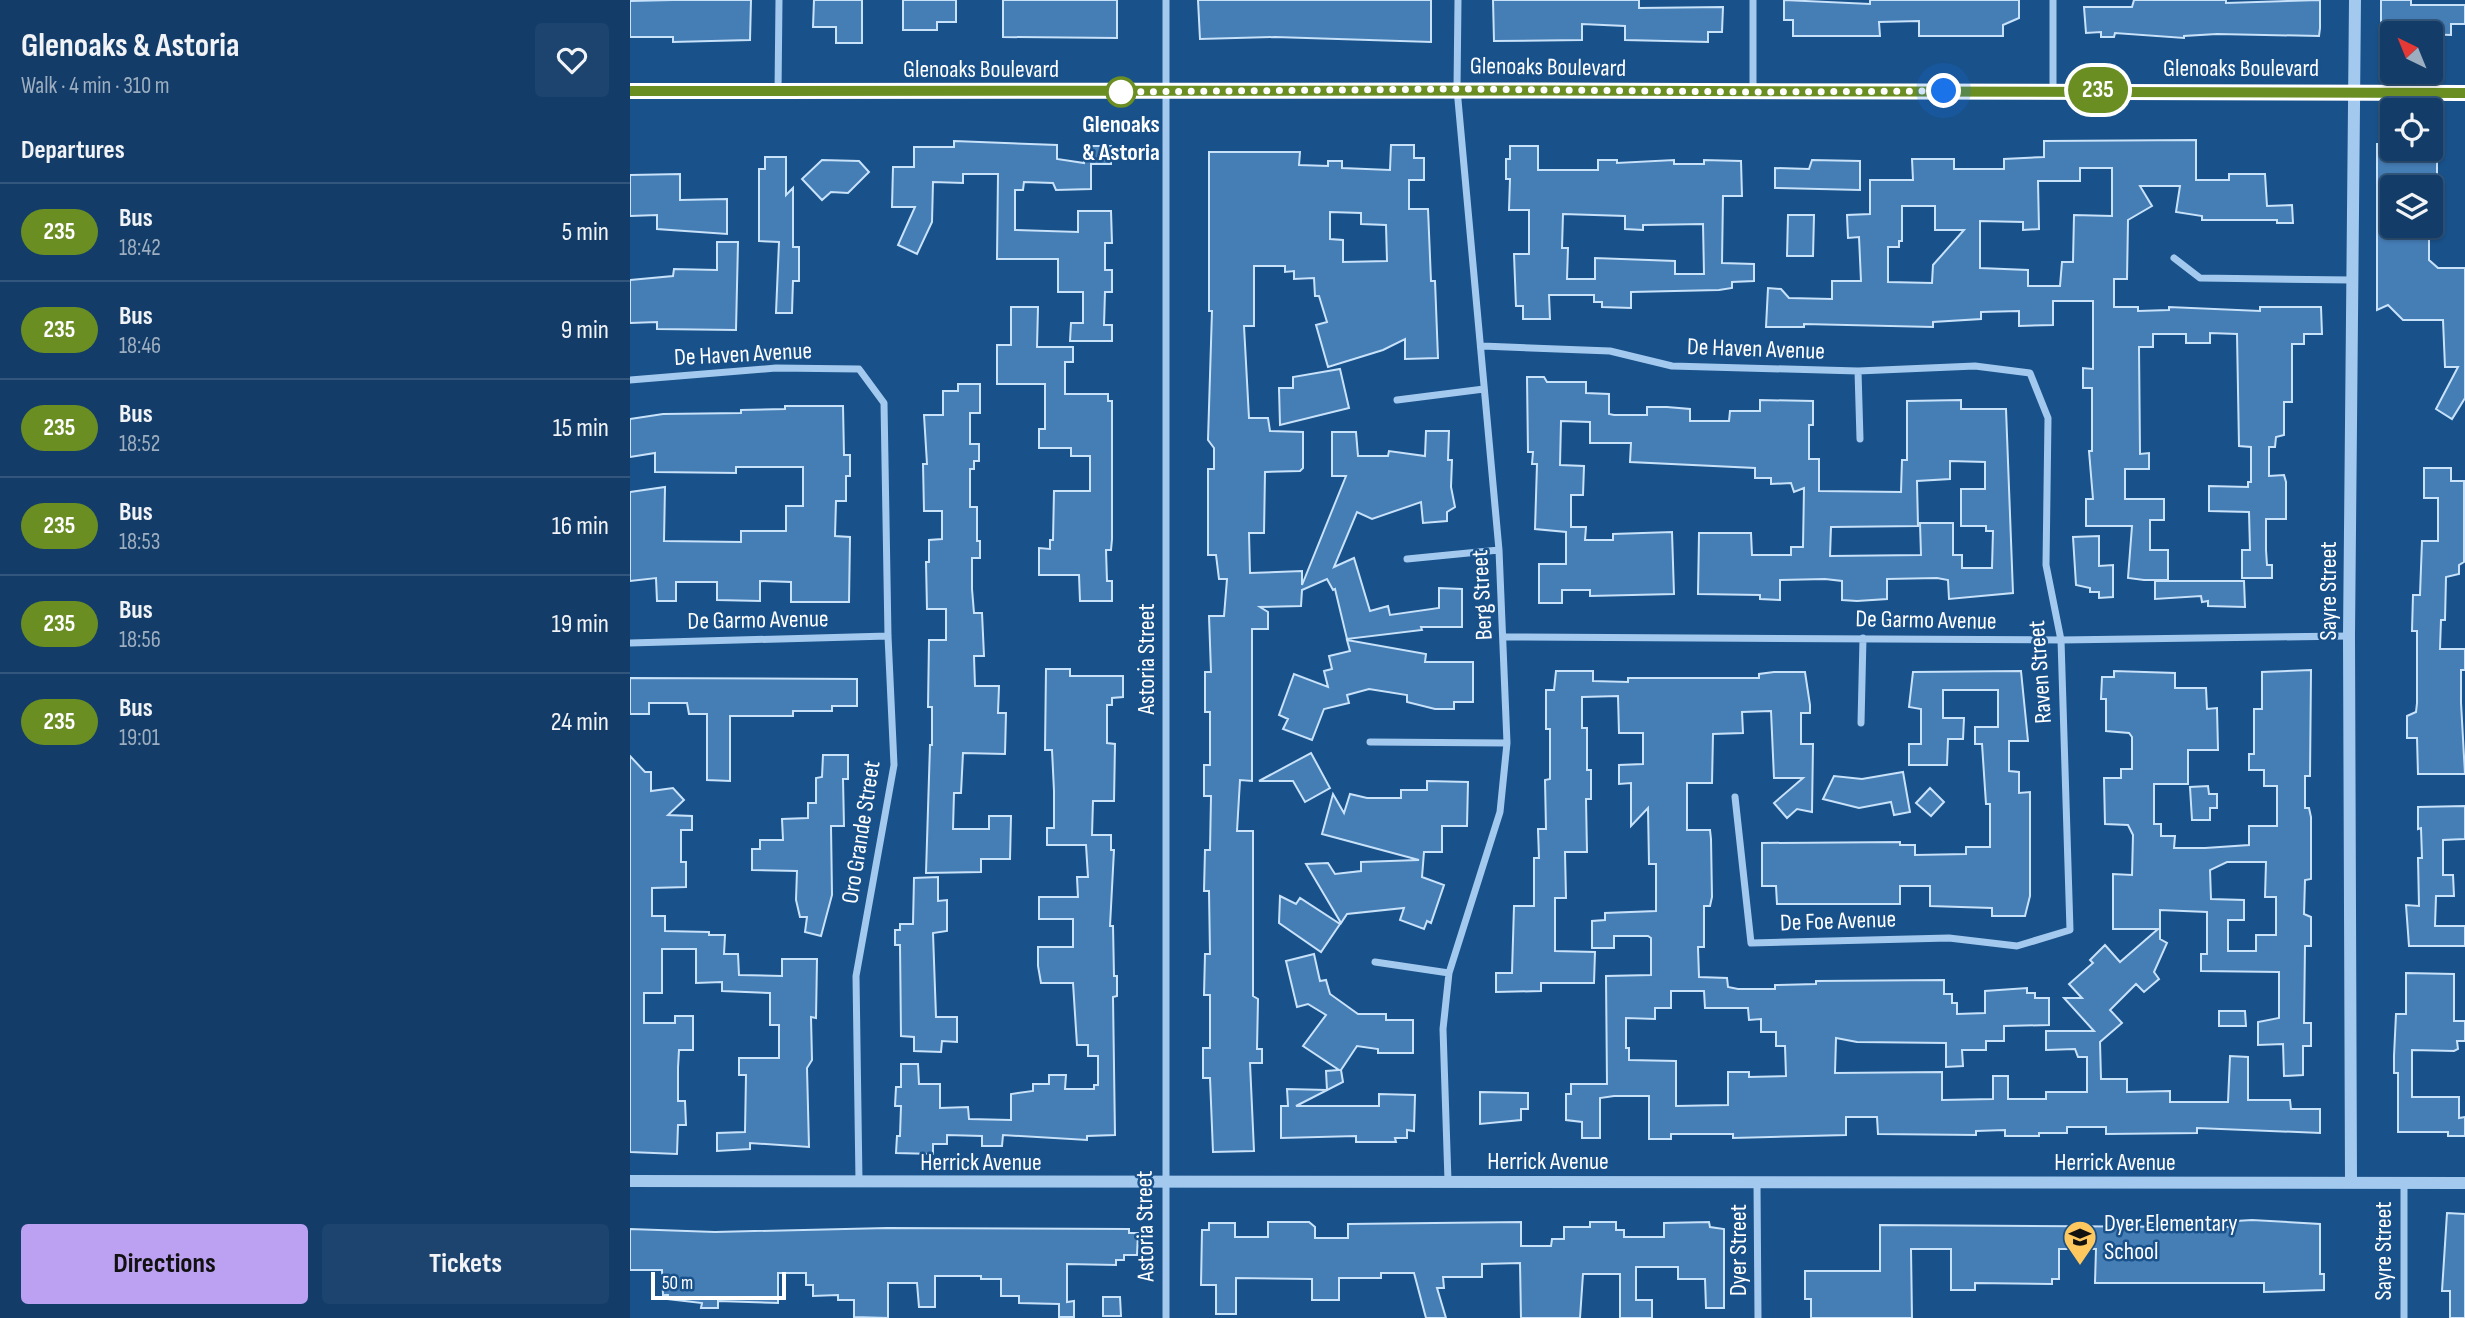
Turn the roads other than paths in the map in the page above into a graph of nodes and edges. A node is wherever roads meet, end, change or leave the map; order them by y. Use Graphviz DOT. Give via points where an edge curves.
graph roads {
  1 [pos="779,0"];
  2 [pos="1166,0"];
  3 [pos="1458,0"];
  4 [pos="1753,0"];
  5 [pos="2053,0"];
  6 [pos="2354,0"];
  7 [pos="1457,89"];
  8 [pos="2053,90"];
  9 [pos="630,91"];
  10 [pos="778,92"];
  11 [pos="1167,92"];
  12 [pos="1753,92"];
  13 [pos="2355,92"];
  14 [pos="2465,93"];
  15 [pos="2174,258"];
  16 [pos="2351,280"];
  17 [pos="1482,346"];
  18 [pos="859,369"];
  19 [pos="1858,371"];
  20 [pos="2030,373"];
  21 [pos="630,380"];
  22 [pos="1484,389"];
  23 [pos="1397,400"];
  24 [pos="1860,439"];
  25 [pos="1499,550"];
  26 [pos="1407,559"];
  27 [pos="888,636"];
  28 [pos="2349,636"];
  29 [pos="1503,637"];
  30 [pos="1863,638"];
  31 [pos="2061,640"];
  32 [pos="630,643"];
  33 [pos="1861,723"];
  34 [pos="1370,743"];
  35 [pos="1507,743"];
  36 [pos="1735,796"];
  37 [pos="2070,930"];
  38 [pos="1375,962"];
  39 [pos="1449,973"];
  40 [pos="630,1181"];
  41 [pos="1448,1181"];
  42 [pos="859,1182"];
  43 [pos="1757,1182"];
  44 [pos="1164,1183"];
  45 [pos="2351,1183"];
  46 [pos="2404,1183"];
  47 [pos="2465,1183"];
  48 [pos="1166,1318"];
  49 [pos="1758,1318"];
  50 [pos="2404,1318"];
  1 -- 10 [label="street"];
  2 -- 11 [label="street, Astoria Street"];
  3 -- 7 [label="street, Berg Street"];
  4 -- 12 [label="street"];
  5 -- 8 [label="street"];
  6 -- 13 [label="street, Sayre Street"];
  7 -- 11 [label="main road, Glenoaks Boulevard"];
  7 -- 12 [label="main road, Glenoaks Boulevard"];
  7 -- 17 [label="street, Berg Street"];
  8 -- 12 [label="main road, Glenoaks Boulevard"];
  8 -- 13 [label="main road, Glenoaks Boulevard"];
  9 -- 10 [label="main road, Glenoaks Boulevard"];
  10 -- 11 [label="main road, Glenoaks Boulevard"];
  11 -- 44 [label="street, Astoria Street"];
  13 -- 14 [label="main road, Glenoaks Boulevard"];
  13 -- 16 [label="street, Sayre Street"];
  15 -- 16 [label="street" via="2200,278"];
  16 -- 28 [label="street, Sayre Street"];
  17 -- 19 [label="street, De Haven Avenue" via="1610,351 1672,366"];
  17 -- 22 [label="street, Berg Street"];
  18 -- 21 [label="street, De Haven Avenue" via="776,368"];
  18 -- 27 [label="street, Oro Grande Street" via="884,403"];
  19 -- 20 [label="street, De Haven Avenue" via="1975,366"];
  19 -- 24 [label="street"];
  20 -- 31 [label="street, Raven Street" via="2048,418 2046,565"];
  22 -- 23 [label="street"];
  22 -- 25 [label="street, Berg Street"];
  25 -- 26 [label="street"];
  25 -- 29 [label="street, Berg Street"];
  27 -- 32 [label="street, De Garmo Avenue"];
  27 -- 42 [label="street, Oro Grande Street" via="894,765 856,976"];
  28 -- 31 [label="street, De Garmo Avenue"];
  28 -- 45 [label="street, Sayre Street"];
  29 -- 30 [label="street, De Garmo Avenue"];
  29 -- 35 [label="street, Berg Street"];
  30 -- 31 [label="street, De Garmo Avenue"];
  30 -- 33 [label="street"];
  31 -- 37 [label="street, Raven Street"];
  34 -- 35 [label="street"];
  35 -- 39 [label="street, Berg Street" via="1500,813"];
  36 -- 37 [label="street, De Foe Avenue" via="1751,943 1949,938 2017,946"];
  38 -- 39 [label="street"];
  39 -- 41 [label="street, Berg Street" via="1443,1029"];
  40 -- 42 [label="street, Herrick Avenue"];
  41 -- 43 [label="street, Herrick Avenue"];
  41 -- 44 [label="street, Herrick Avenue"];
  42 -- 44 [label="street, Herrick Avenue"];
  43 -- 45 [label="street, Herrick Avenue"];
  43 -- 49 [label="street, Dyer Street"];
  44 -- 48 [label="street, Astoria Street"];
  45 -- 46 [label="street, Herrick Avenue"];
  46 -- 47 [label="street, Herrick Avenue"];
  46 -- 50 [label="street, Sayre Street"];
}
